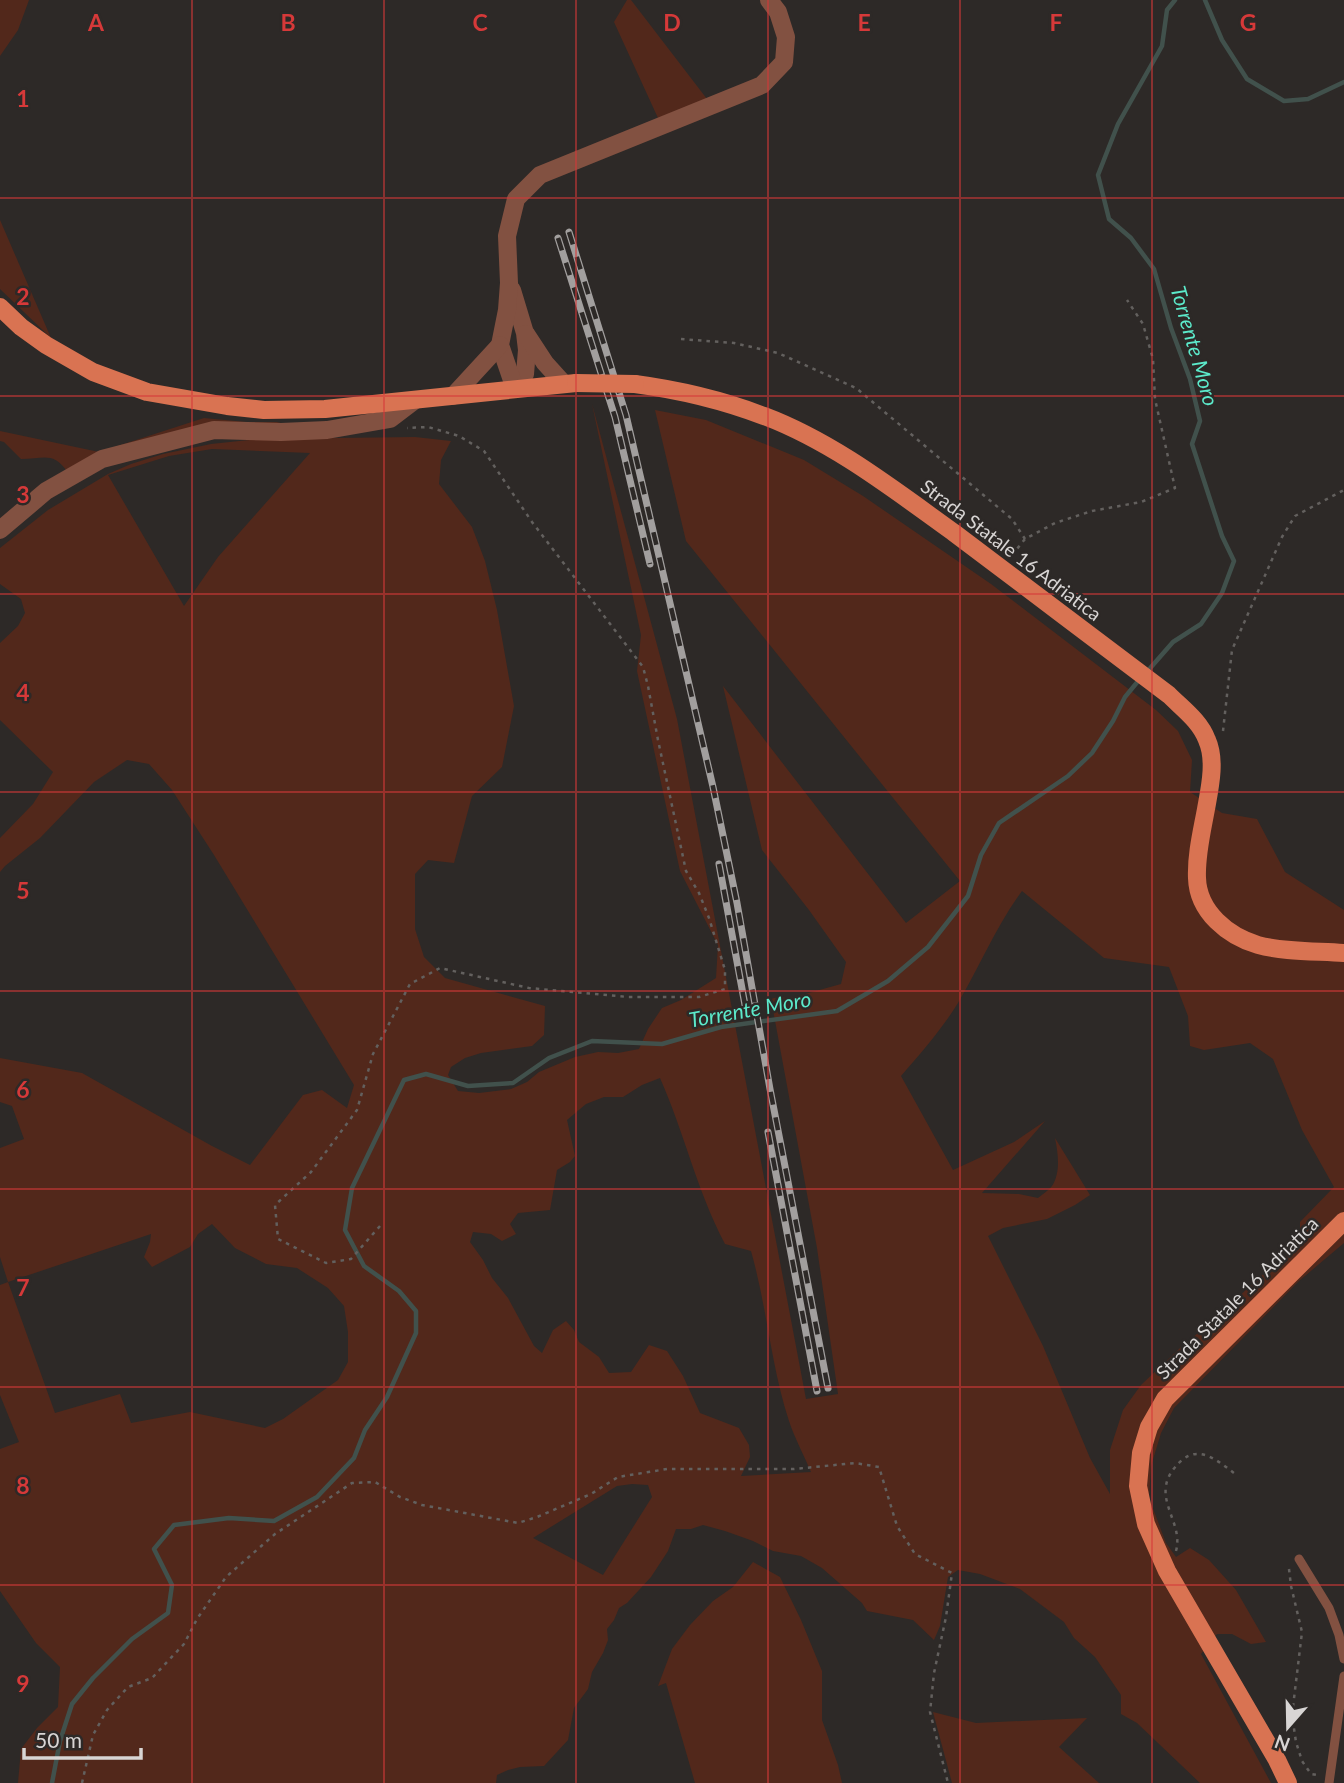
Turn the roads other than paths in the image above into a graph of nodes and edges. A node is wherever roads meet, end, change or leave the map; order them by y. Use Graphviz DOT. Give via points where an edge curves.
graph roads {
  1 [pos="769,0"];
  2 [pos="509,283"];
  3 [pos="0,307"];
  4 [pos="525,333"];
  5 [pos="500,345"];
  6 [pos="570,383"];
  7 [pos="515,389"];
  8 [pos="453,396"];
  9 [pos="415,400"];
  10 [pos="306,409"];
  11 [pos="281,432"];
  12 [pos="0,530"];
  13 [pos="1344,953"];
  14 [pos="1344,1221"];
  15 [pos="1299,1559"];
  16 [pos="1344,1659"];
  17 [pos="1344,1676"];
  18 [pos="1330,1781"];
  19 [pos="1288,1783"];
  1 -- 2 [label="street" via="786,37 784,62 762,85 540,175 516,199 507,236"];
  2 -- 4 [label="street"];
  2 -- 5 [label="street"];
  3 -- 10 [label="main road, Strada Statale 16 Adriatica" via="68,359 147,392 245,408"];
  4 -- 6 [label="street" via="545,363"];
  4 -- 7 [label="street" via="524,374"];
  5 -- 7 [label="street"];
  5 -- 8 [label="street"];
  6 -- 7 [label="main road, Strada Statale 16 Adriatica"];
  6 -- 13 [label="main road, Strada Statale 16 Adriatica, bridge" via="676,390 766,416 881,480 1002,569 1169,695 1209,742 1211,775 1197,878 1211,916 1224,928 1261,946"];
  7 -- 8 [label="main road, Strada Statale 16 Adriatica"];
  8 -- 9 [label="main road, Strada Statale 16 Adriatica"];
  9 -- 10 [label="main road, Strada Statale 16 Adriatica"];
  9 -- 11 [label="street" via="390,419"];
  10 -- 11 [label="street" via="299,422"];
  11 -- 12 [label="street" via="214,430 102,459 46,491"];
  14 -- 19 [label="main road, Strada Statale 16 Adriatica" via="1165,1399 1141,1453 1138,1486 1146,1524 1167,1571"];
  15 -- 16 [label="lane" via="1329,1608"];
  17 -- 18 [label="lane"];
}
